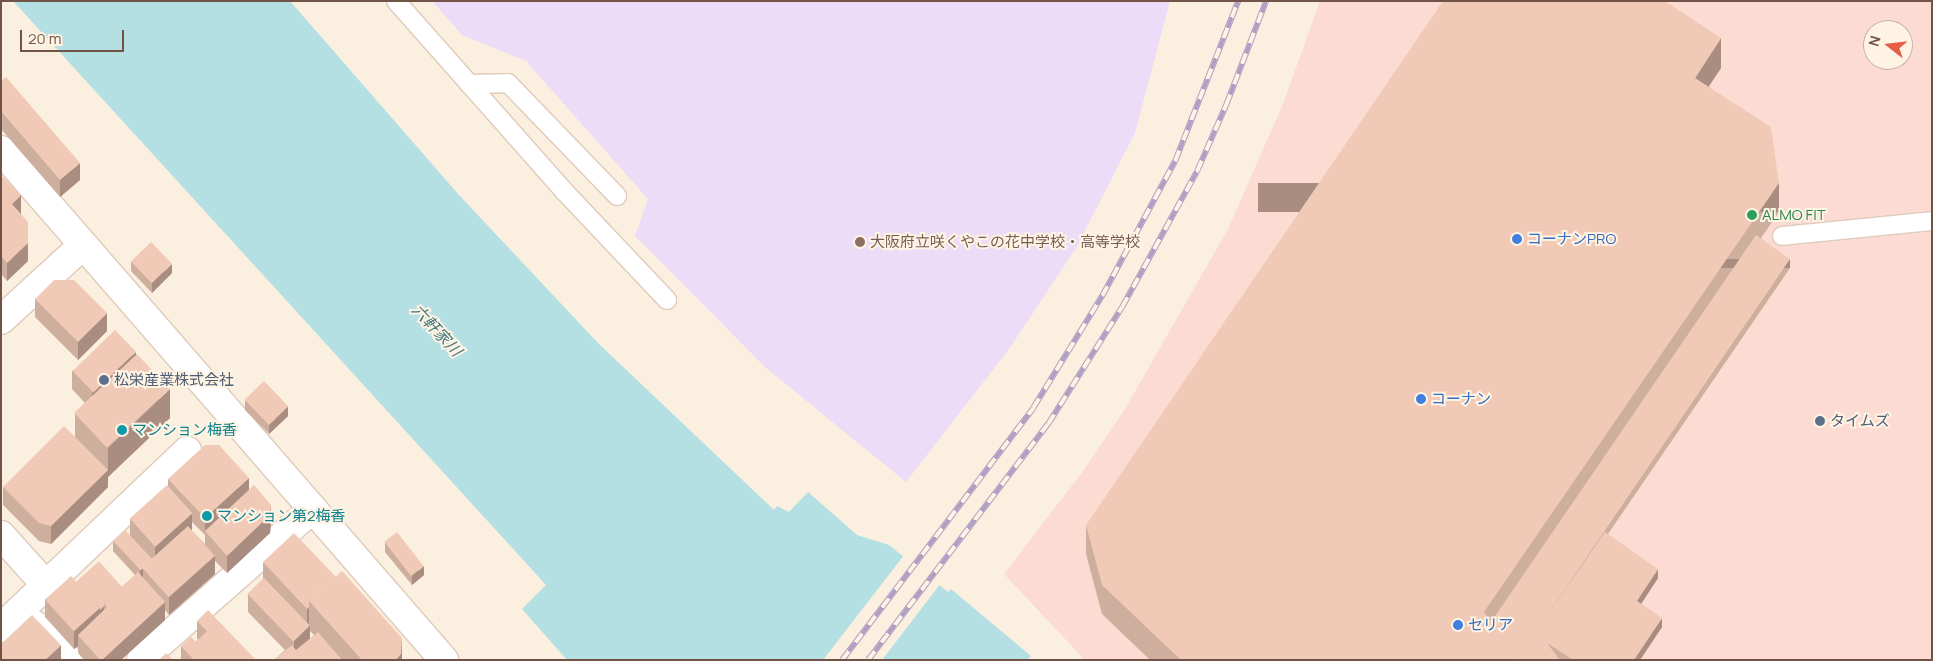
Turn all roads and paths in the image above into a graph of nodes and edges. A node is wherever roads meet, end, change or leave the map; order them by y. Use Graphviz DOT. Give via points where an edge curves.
graph roads {
  1 [pos="396,1"];
  2 [pos="469,84"];
  3 [pos="1,150"];
  4 [pos="617,196"];
  5 [pos="1932,221"];
  6 [pos="1782,236"];
  7 [pos="83,246"];
  8 [pos="667,300"];
  9 [pos="1,320"];
  10 [pos="187,451"];
  11 [pos="311,510"];
  12 [pos="1,535"];
  13 [pos="47,586"];
  14 [pos="21,609"];
  15 [pos="1,628"];
  16 [pos="69,660"];
  17 [pos="142,660"];
  18 [pos="444,660"];
  1 -- 2 [label="lane"];
  2 -- 4 [label="lane" via="508,83"];
  2 -- 8 [label="lane"];
  3 -- 7 [label="street"];
  5 -- 6 [label="lane"];
  7 -- 9 [label="street"];
  7 -- 11 [label="street"];
  10 -- 13 [label="street"];
  11 -- 17 [label="street"];
  11 -- 18 [label="street"];
  12 -- 13 [label="street"];
  13 -- 14 [label="street"];
  14 -- 15 [label="street"];
  14 -- 16 [label="street"];
}
